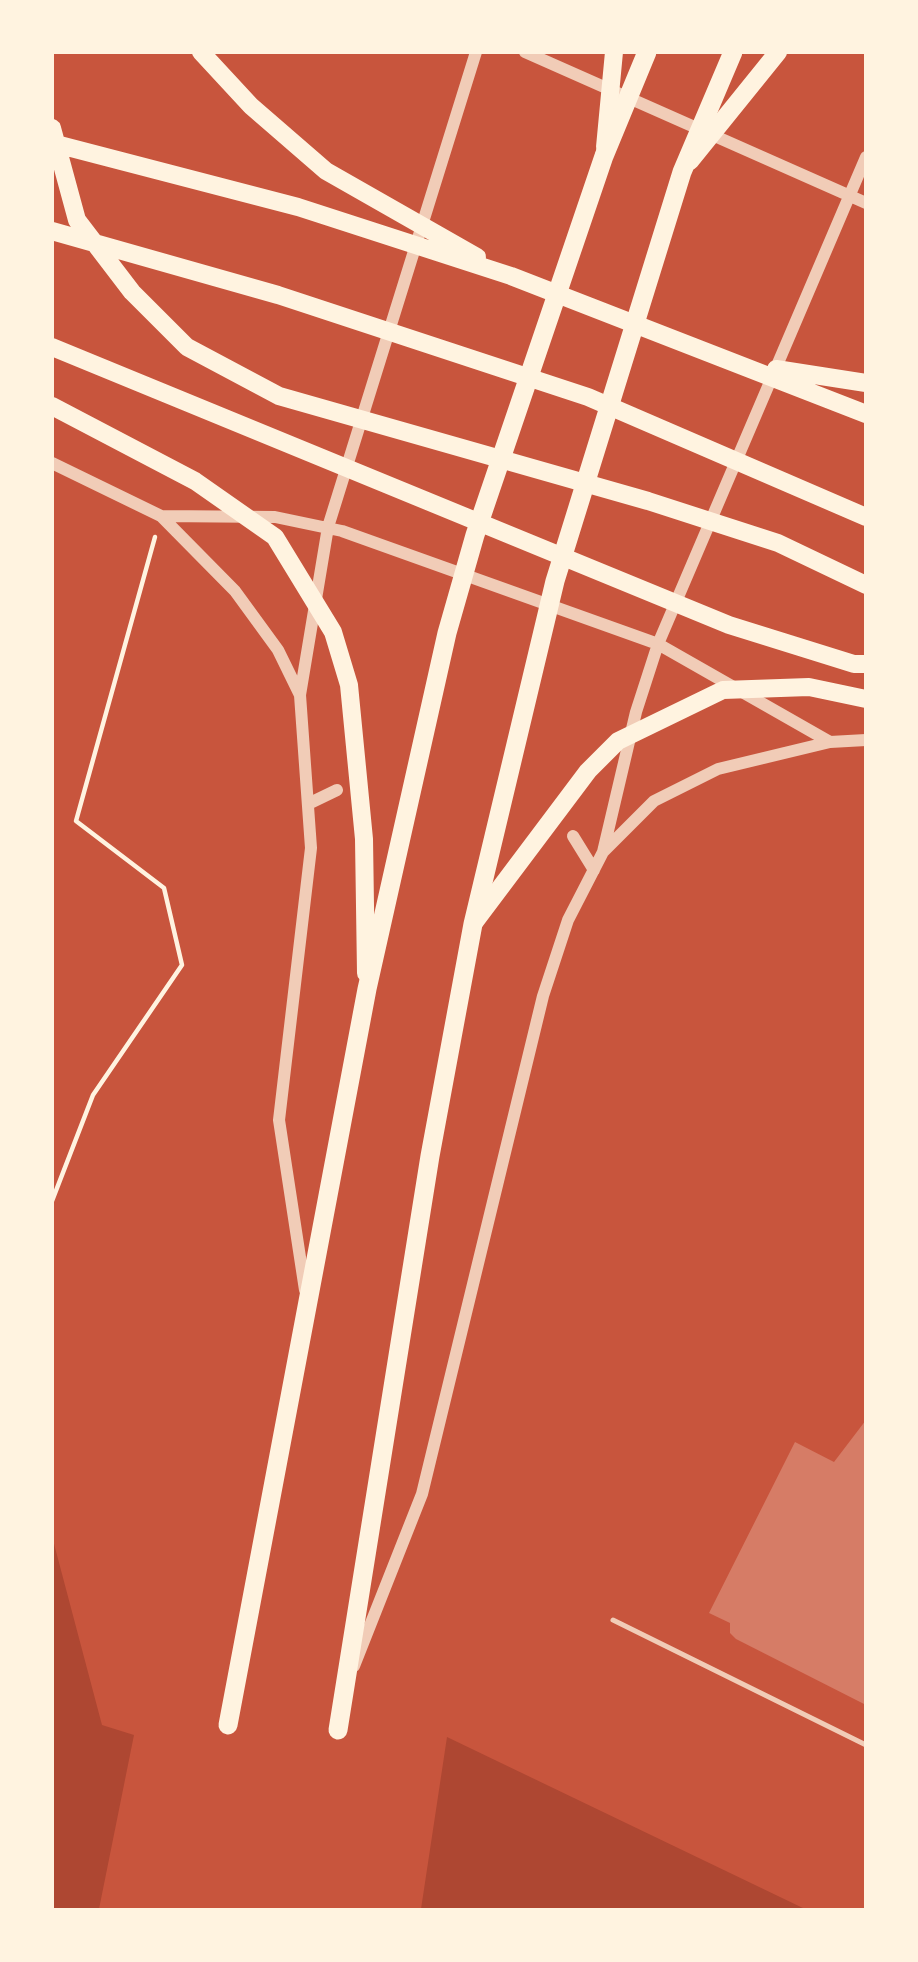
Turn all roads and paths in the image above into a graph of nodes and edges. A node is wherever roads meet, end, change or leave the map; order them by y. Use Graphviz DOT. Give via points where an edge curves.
graph roads {
  1 [pos="201,52"];
  2 [pos="476,52"];
  3 [pos="525,52"];
  4 [pos="614,52"];
  5 [pos="647,52"];
  6 [pos="733,52"];
  7 [pos="778,52"];
  8 [pos="52,128"];
  9 [pos="52,143"];
  10 [pos="604,156"];
  11 [pos="866,157"];
  12 [pos="682,172"];
  13 [pos="848,196"];
  14 [pos="866,203"];
  15 [pos="52,231"];
  16 [pos="511,276"];
  17 [pos="57,349"];
  18 [pos="742,364"];
  19 [pos="866,383"];
  20 [pos="58,409"];
  21 [pos="866,414"];
  22 [pos="52,463"];
  23 [pos="160,516"];
  24 [pos="866,517"];
  25 [pos="328,527"];
  26 [pos="866,585"];
  27 [pos="658,644"];
  28 [pos="866,664"];
  29 [pos="300,695"];
  30 [pos="866,699"];
  31 [pos="866,740"];
  32 [pos="831,742"];
  33 [pos="337,790"];
  34 [pos="308,803"];
  35 [pos="573,836"];
  36 [pos="603,852"];
  37 [pos="594,870"];
  38 [pos="473,924"];
  39 [pos="367,989"];
  40 [pos="52,1201"];
  41 [pos="307,1303"];
  42 [pos="613,1620"];
  43 [pos="346,1686"];
  44 [pos="228,1726"];
  45 [pos="338,1730"];
  46 [pos="866,1745"];
  1 -- 16 [label="main road" via="251,106 326,171"];
  2 -- 25 [label="street"];
  3 -- 13 [label="street"];
  4 -- 10 [label="main road"];
  5 -- 10 [label="highway"];
  6 -- 12 [label="highway"];
  7 -- 12 [label="main road"];
  8 -- 26 [label="main road" via="76,220 132,292 187,347 279,396 661,505 778,543"];
  9 -- 16 [label="main road" via="298,207"];
  10 -- 39 [label="highway" via="475,536 447,634"];
  11 -- 13 [label="street"];
  12 -- 38 [label="highway" via="555,581"];
  13 -- 14 [label="street"];
  13 -- 27 [label="street"];
  15 -- 24 [label="main road" via="278,295 588,397"];
  16 -- 18 [label="main road"];
  17 -- 28 [label="main road" via="729,625"];
  18 -- 19 [label="main road"];
  18 -- 21 [label="main road"];
  20 -- 39 [label="main road" via="195,481 275,537 333,632 349,685 361,813"];
  22 -- 23 [label="street"];
  23 -- 25 [label="street" via="275,517"];
  23 -- 29 [label="street" via="235,591 278,649"];
  23 -- 40 [label="path" via="76,821 164,888 183,965 93,1095"];
  25 -- 27 [label="street"];
  25 -- 29 [label="street"];
  27 -- 32 [label="street"];
  27 -- 36 [label="street" via="636,712"];
  29 -- 34 [label="street"];
  30 -- 38 [label="main road" via="809,687 723,690 618,741 588,771"];
  31 -- 32 [label="street"];
  32 -- 36 [label="street" via="718,769 654,801"];
  33 -- 34 [label="street"];
  34 -- 41 [label="street" via="311,848 279,1120"];
  35 -- 37 [label="street"];
  36 -- 37 [label="street"];
  37 -- 43 [label="street" via="568,920 542,996 422,1494"];
  38 -- 43 [label="highway" via="430,1156"];
  39 -- 41 [label="highway"];
  41 -- 44 [label="highway"];
  42 -- 46 [label="lane"];
  43 -- 45 [label="highway"];
}
